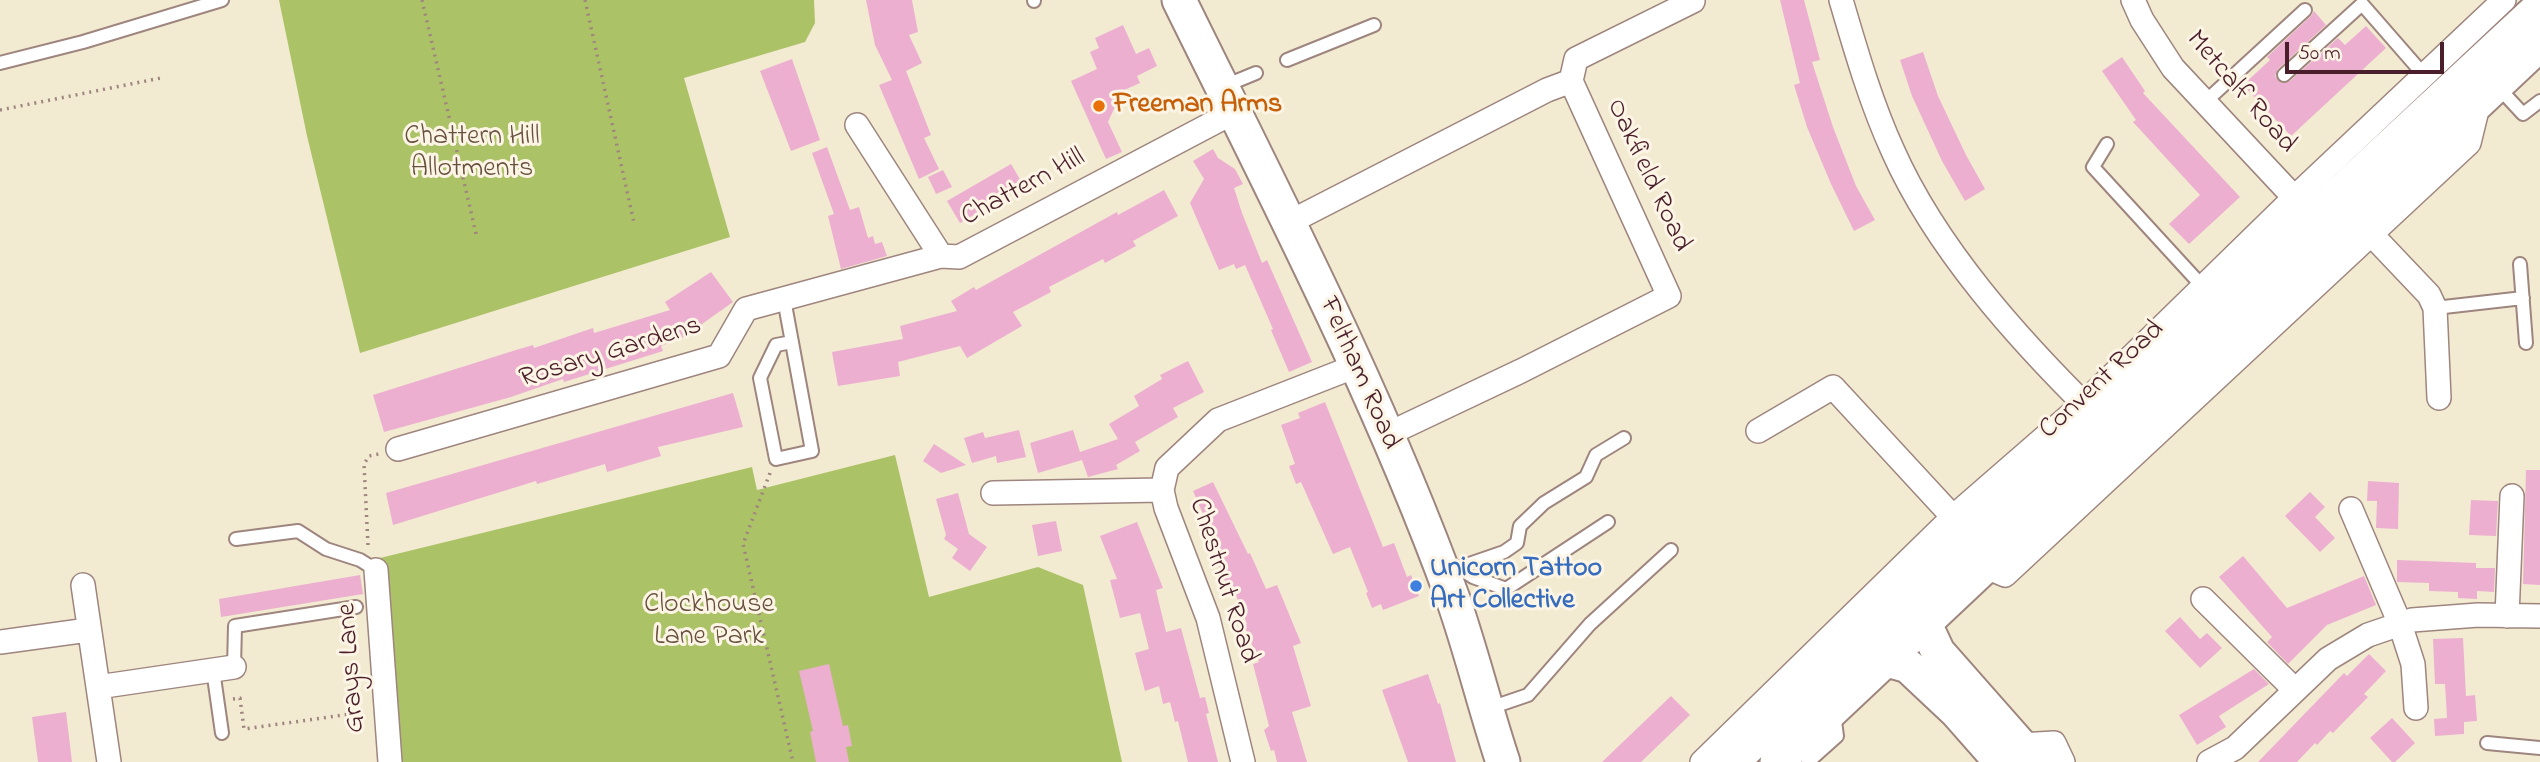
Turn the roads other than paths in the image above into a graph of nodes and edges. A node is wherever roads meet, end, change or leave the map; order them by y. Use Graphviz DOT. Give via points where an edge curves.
graph roads {
  1 [pos="222,0"];
  2 [pos="1179,0"];
  3 [pos="1841,0"];
  4 [pos="2133,0"];
  5 [pos="1693,1"];
  6 [pos="2492,4"];
  7 [pos="2540,7"];
  8 [pos="2305,10"];
  9 [pos="1374,25"];
  10 [pos="2540,44"];
  11 [pos="1287,61"];
  12 [pos="0,63"];
  13 [pos="2470,70"];
  14 [pos="1256,72"];
  15 [pos="2284,75"];
  16 [pos="2424,75"];
  17 [pos="1571,81"];
  18 [pos="1228,100"];
  19 [pos="2540,101"];
  20 [pos="2205,102"];
  21 [pos="857,125"];
  22 [pos="2107,144"];
  23 [pos="2303,208"];
  24 [pos="1288,223"];
  25 [pos="2372,235"];
  26 [pos="940,256"];
  27 [pos="2520,264"];
  28 [pos="2203,287"];
  29 [pos="2523,298"];
  30 [pos="784,299"];
  31 [pos="2435,308"];
  32 [pos="792,342"];
  33 [pos="2526,343"];
  34 [pos="1356,366"];
  35 [pos="2439,398"];
  36 [pos="2090,411"];
  37 [pos="1758,431"];
  38 [pos="1386,435"];
  39 [pos="1624,438"];
  40 [pos="398,449"];
  41 [pos="1162,490"];
  42 [pos="993,493"];
  43 [pos="2512,496"];
  44 [pos="2351,509"];
  45 [pos="1953,517"];
  46 [pos="1608,523"];
  47 [pos="236,539"];
  48 [pos="1671,550"];
  49 [pos="1986,567"];
  50 [pos="376,570"];
  51 [pos="1451,570"];
  52 [pos="83,585"];
  53 [pos="2203,598"];
  54 [pos="356,607"];
  55 [pos="2507,616"];
  56 [pos="2540,616"];
  57 [pos="1925,624"];
  58 [pos="2400,624"];
  59 [pos="88,630"];
  60 [pos="0,642"];
  61 [pos="1887,660"];
  62 [pos="224,669"];
  63 [pos="98,687"];
  64 [pos="2295,690"];
  65 [pos="2416,708"];
  66 [pos="1486,709"];
  67 [pos="1833,710"];
  68 [pos="222,733"];
  69 [pos="2487,743"];
  70 [pos="2540,748"];
  71 [pos="2241,755"];
  72 [pos="2009,757"];
  73 [pos="109,762"];
  74 [pos="390,762"];
  75 [pos="1243,762"];
  76 [pos="1503,762"];
  77 [pos="1702,762"];
  78 [pos="1732,762"];
  79 [pos="1777,762"];
  80 [pos="1808,762"];
  81 [pos="2063,762"];
  82 [pos="2208,762"];
  1 -- 12 [label="lane"];
  2 -- 18 [label="main road, Feltham Road"];
  3 -- 36 [label="street" via="1865,81 1894,153 1936,228 1978,288"];
  4 -- 20 [label="street, Metcalf Road" via="2173,68"];
  5 -- 17 [label="street" via="1576,59"];
  6 -- 13 [label="street, Convent Road"];
  7 -- 13 [label="main road, Convent Road"];
  8 -- 20 [label="lane"];
  9 -- 11 [label="lane"];
  10 -- 13 [label="main road, Convent Road"];
  13 -- 16 [label="street, Convent Road"];
  13 -- 19 [label="lane" via="2523,114"];
  13 -- 23 [label="main road, Convent Road"];
  13 -- 25 [label="street" via="2469,143"];
  13 -- 49 [label="main road, Convent Road"];
  14 -- 18 [label="lane"];
  15 -- 16 [label="lane" via="2362,4"];
  16 -- 23 [label="street, Convent Road"];
  17 -- 24 [label="street, Oakfield Road"];
  17 -- 38 [label="street, Oakfield Road" via="1669,296"];
  18 -- 24 [label="main road, Feltham Road"];
  18 -- 26 [label="street, Chattern Hill" via="959,257"];
  20 -- 23 [label="street, Metcalf Road"];
  21 -- 26 [label="street, Chattern Hill"];
  22 -- 28 [label="lane" via="2093,167"];
  23 -- 28 [label="street, Convent Road"];
  23 -- 36 [label="main road, Convent Road"];
  24 -- 34 [label="main road, Feltham Road"];
  25 -- 31 [label="street" via="2429,295"];
  25 -- 49 [label="street" via="2005,575"];
  26 -- 30 [label="street, Rosary Gardens"];
  27 -- 29 [label="lane"];
  28 -- 36 [label="street, Convent Road"];
  29 -- 31 [label="lane"];
  29 -- 33 [label="lane"];
  30 -- 32 [label="lane"];
  30 -- 40 [label="street, Rosary Gardens" via="746,309 719,356"];
  31 -- 35 [label="street"];
  32 -- 32 [label="lane" via="812,451 776,459 760,379 776,345"];
  34 -- 38 [label="main road, Feltham Road"];
  34 -- 41 [label="street, Chestnut Road" via="1218,420 1167,468"];
  36 -- 45 [label="street, Convent Road"];
  36 -- 78 [label="main road, Convent Road" via="1891,612"];
  37 -- 45 [label="street" via="1833,387"];
  38 -- 51 [label="main road, Feltham Road"];
  39 -- 51 [label="lane" via="1596,455 1586,477 1544,503 1520,526 1517,543"];
  41 -- 42 [label="street"];
  41 -- 75 [label="street, Chestnut Road" via="1208,618"];
  43 -- 55 [label="street"];
  44 -- 58 [label="street"];
  45 -- 77 [label="street, Convent Road"];
  46 -- 51 [label="lane" via="1506,589"];
  47 -- 50 [label="lane" via="298,531"];
  48 -- 66 [label="lane" via="1590,624 1528,695"];
  49 -- 57 [label="main road, Convent Road"];
  50 -- 74 [label="street, Grays Lane"];
  51 -- 66 [label="main road, Feltham Road"];
  52 -- 59 [label="street"];
  53 -- 64 [label="street"];
  54 -- 62 [label="lane" via="235,626"];
  55 -- 56 [label="street"];
  55 -- 58 [label="street"];
  57 -- 61 [label="main road, Convent Road"];
  57 -- 72 [label="main road" via="1938,652"];
  58 -- 64 [label="street" via="2368,635 2328,659"];
  58 -- 65 [label="street" via="2413,664"];
  59 -- 60 [label="street"];
  59 -- 63 [label="street"];
  61 -- 67 [label="main road, Convent Road"];
  61 -- 72 [label="main road" via="1908,666"];
  62 -- 63 [label="street"];
  62 -- 68 [label="lane" via="218,701"];
  63 -- 73 [label="street"];
  64 -- 71 [label="street"];
  66 -- 76 [label="main road, Feltham Road"];
  67 -- 79 [label="main road, Convent Road"];
  67 -- 80 [label="lane" via="1837,736"];
  69 -- 70 [label="lane"];
  71 -- 82 [label="street"];
  72 -- 81 [label="street" via="2054,743"];
}
